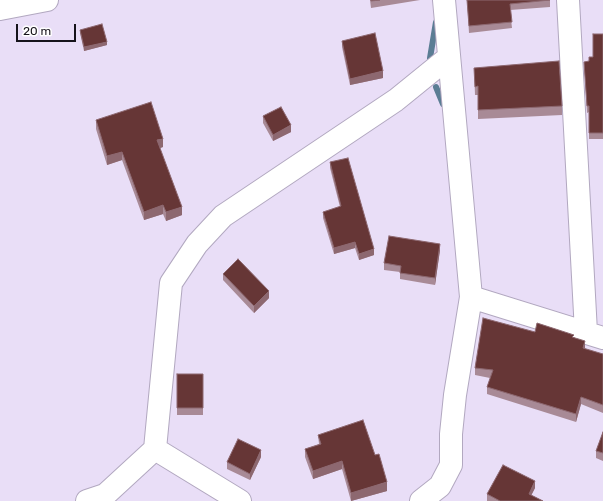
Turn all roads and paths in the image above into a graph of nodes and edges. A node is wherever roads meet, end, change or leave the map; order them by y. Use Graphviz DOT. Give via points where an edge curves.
graph roads {
  1 [pos="47,0"];
  2 [pos="444,0"];
  3 [pos="568,0"];
  4 [pos="0,9"];
  5 [pos="449,57"];
  6 [pos="471,297"];
  7 [pos="594,335"];
  8 [pos="155,449"];
  9 [pos="87,501"];
  10 [pos="240,501"];
  11 [pos="421,501"];
  1 -- 4 [label="street"];
  2 -- 5 [label="street"];
  3 -- 7 [label="street"];
  5 -- 6 [label="street"];
  5 -- 8 [label="street" via="396,100 223,216 197,244 171,283"];
  6 -- 7 [label="street"];
  6 -- 11 [label="street" via="455,395 451,465 440,486"];
  8 -- 9 [label="street" via="105,495"];
  8 -- 10 [label="street"];
}
